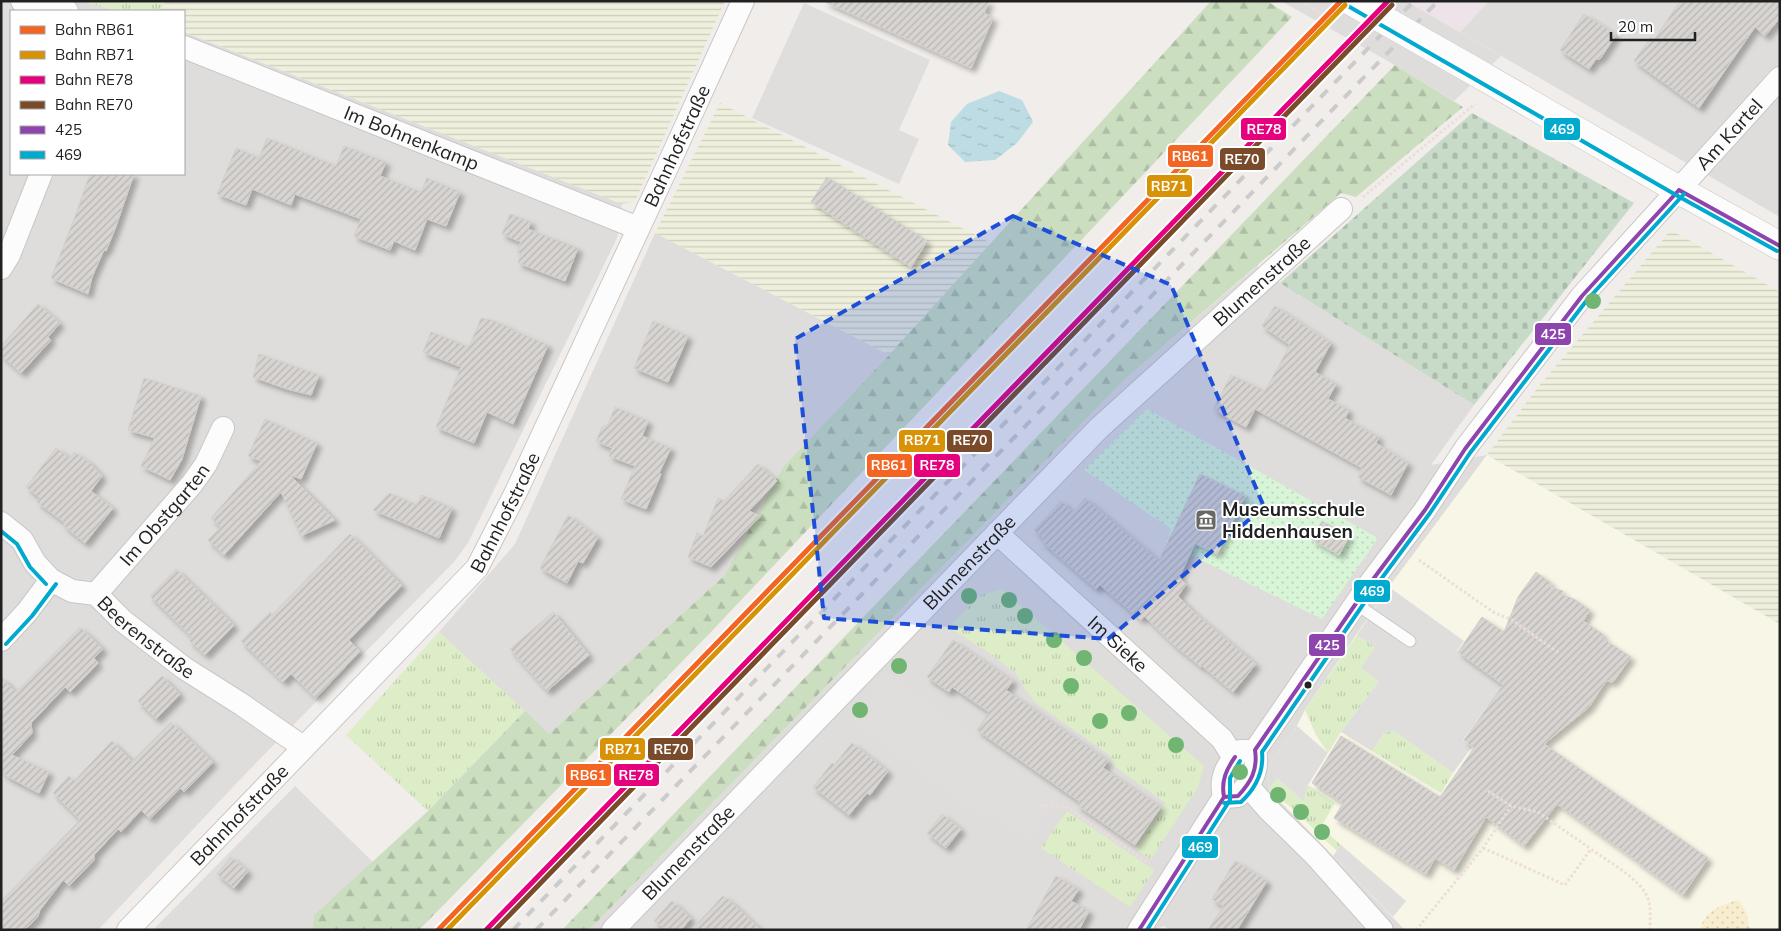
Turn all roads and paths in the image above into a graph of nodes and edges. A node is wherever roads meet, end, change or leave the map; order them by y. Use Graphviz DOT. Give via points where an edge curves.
graph roads {
  1 [pos="22,1"];
  2 [pos="743,1"];
  3 [pos="1351,1"];
  4 [pos="62,10"];
  5 [pos="185,47"];
  6 [pos="1780,78"];
  7 [pos="1476,103"];
  8 [pos="40,175"];
  9 [pos="1679,190"];
  10 [pos="1341,209"];
  11 [pos="638,228"];
  12 [pos="1780,246"];
  13 [pos="1,268"];
  14 [pos="223,428"];
  15 [pos="1,523"];
  16 [pos="997,533"];
  17 [pos="1398,545"];
  18 [pos="51,580"];
  19 [pos="96,594"];
  20 [pos="1356,604"];
  21 [pos="1,640"];
  22 [pos="1410,640"];
  23 [pos="1559,653"];
  24 [pos="303,747"];
  25 [pos="1255,750"];
  26 [pos="1234,758"];
  27 [pos="1248,786"];
  28 [pos="1488,791"];
  29 [pos="1224,797"];
  30 [pos="1041,805"];
  31 [pos="1511,806"];
  32 [pos="1483,848"];
  33 [pos="1591,849"];
  34 [pos="1171,878"];
  35 [pos="128,930"];
  36 [pos="613,930"];
  37 [pos="1140,930"];
  38 [pos="1382,930"];
  39 [pos="1416,930"];
  40 [pos="1650,930"];
  1 -- 4 [label="street"];
  2 -- 11 [label="street, Bahnhofstraße"];
  3 -- 9 [label="street, bridge"];
  5 -- 11 [label="street, Im Bohnenkamp"];
  6 -- 9 [label="street, Am Kartel"];
  7 -- 10 [label="path" via="1358,201"];
  8 -- 13 [label="street"];
  9 -- 12 [label="street"];
  9 -- 17 [label="street, Am Kartel" via="1582,296 1465,449"];
  10 -- 16 [label="street, Blumenstraße" via="1099,428"];
  11 -- 24 [label="street, Bahnhofstraße" via="516,492 477,568"];
  14 -- 19 [label="street, Im Obstgarten" via="206,464 192,484"];
  15 -- 18 [label="street, Beerenstraße" via="22,540 35,563"];
  16 -- 26 [label="street, Im Sieke" via="1222,739"];
  16 -- 36 [label="street, Blumenstraße"];
  17 -- 20 [label="street, Am Kartel"];
  17 -- 23 [label="path" via="1493,612 1512,620"];
  18 -- 19 [label="street, Beerenstraße" via="72,591"];
  18 -- 21 [label="street"];
  19 -- 24 [label="street, Beerenstraße" via="123,621 184,668"];
  20 -- 22 [label="lane"];
  20 -- 25 [label="street, Am Kartel"];
  24 -- 35 [label="street, Bahnhofstraße"];
  25 -- 26 [label="street" via="1240,751"];
  25 -- 27 [label="street" via="1258,762"];
  26 -- 29 [label="street" via="1225,771 1221,786"];
  27 -- 29 [label="street" via="1238,796"];
  27 -- 38 [label="street"];
  28 -- 31 [label="path"];
  29 -- 34 [label="street"];
  30 -- 34 [label="path" via="1066,807"];
  31 -- 32 [label="path"];
  31 -- 33 [label="path" via="1538,812"];
  32 -- 33 [label="path" via="1565,885"];
  32 -- 39 [label="path"];
  33 -- 40 [label="path" via="1644,889 1649,902"];
  34 -- 37 [label="street"];
}
